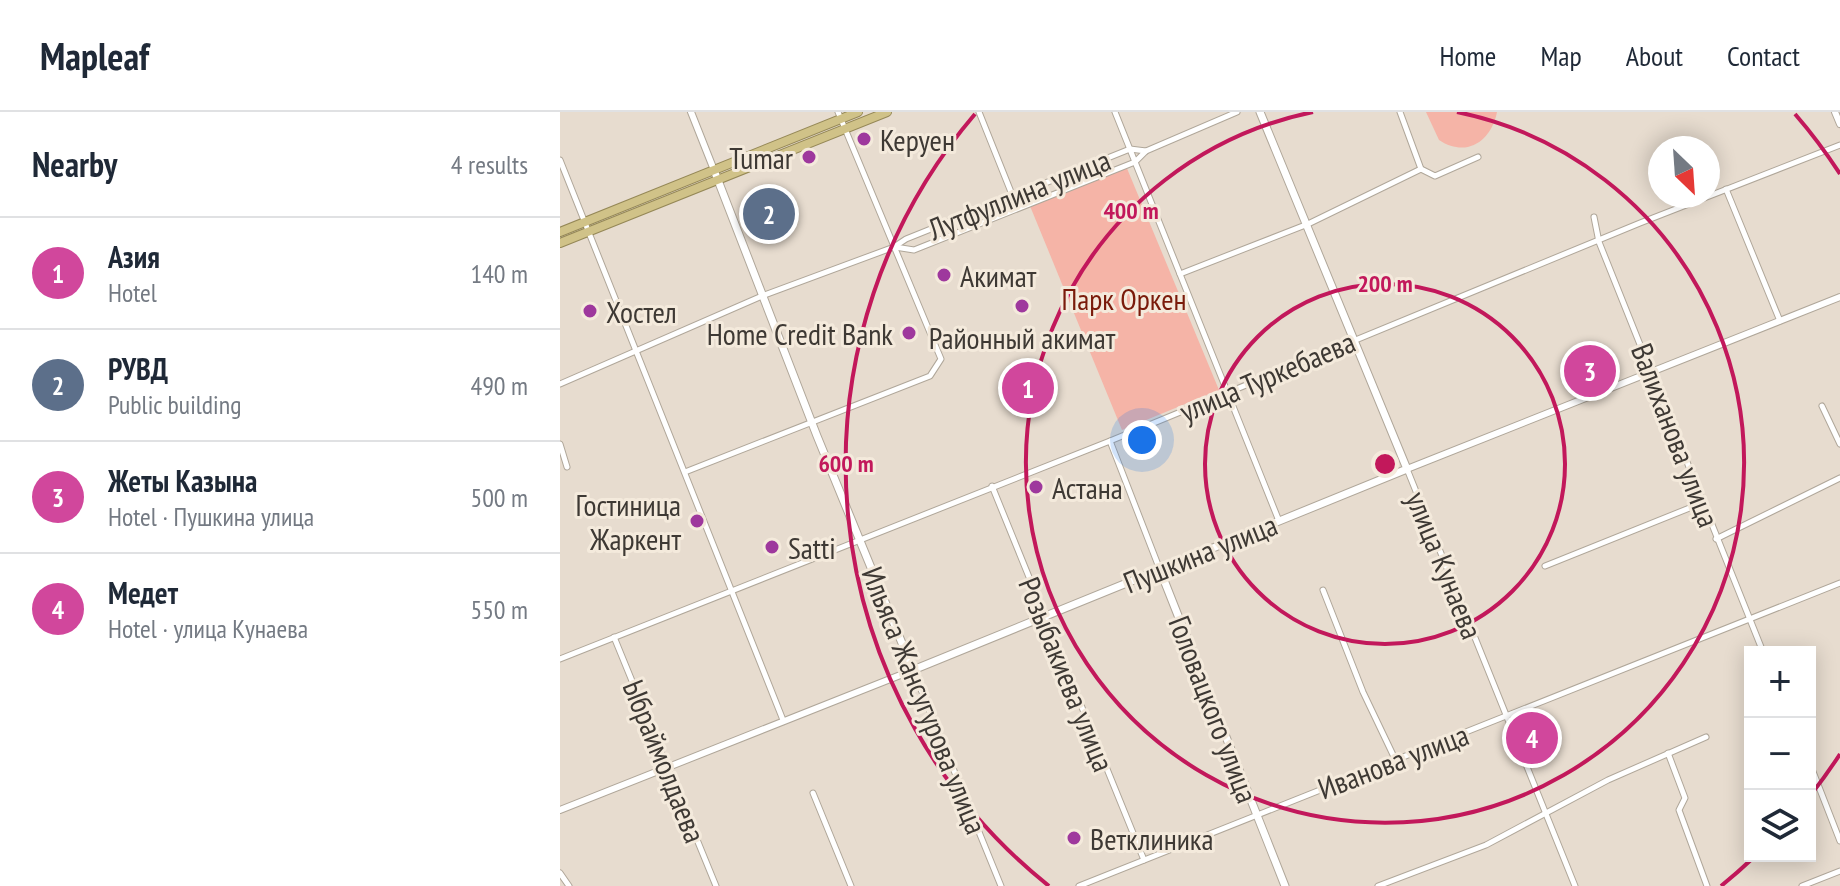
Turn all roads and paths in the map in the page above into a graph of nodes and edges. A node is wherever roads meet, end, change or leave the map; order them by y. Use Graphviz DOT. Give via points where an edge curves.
graph roads {
  1 [pos="691,112"];
  2 [pos="858,112"];
  3 [pos="887,112"];
  4 [pos="979,112"];
  5 [pos="1115,112"];
  6 [pos="1237,112"];
  7 [pos="1260,112"];
  8 [pos="1400,112"];
  9 [pos="1835,112"];
  10 [pos="839,116"];
  11 [pos="1840,124"];
  12 [pos="844,129"];
  13 [pos="1840,145"];
  14 [pos="1130,149"];
  15 [pos="1146,151"];
  16 [pos="1478,157"];
  17 [pos="560,160"];
  18 [pos="1135,162"];
  19 [pos="714,170"];
  20 [pos="1421,171"];
  21 [pos="718,180"];
  22 [pos="1726,189"];
  23 [pos="1012,196"];
  24 [pos="1017,207"];
  25 [pos="1594,217"];
  26 [pos="583,222"];
  27 [pos="1308,224"];
  28 [pos="560,232"];
  29 [pos="587,232"];
  30 [pos="1599,242"];
  31 [pos="560,243"];
  32 [pos="894,247"];
  33 [pos="1180,274"];
  34 [pos="762,296"];
  35 [pos="1840,297"];
  36 [pos="1780,321"];
  37 [pos="1354,340"];
  38 [pos="637,350"];
  39 [pos="1651,373"];
  40 [pos="560,384"];
  41 [pos="1228,393"];
  42 [pos="1822,406"];
  43 [pos="812,422"];
  44 [pos="1110,441"];
  45 [pos="560,444"];
  46 [pos="1840,444"];
  47 [pos="567,467"];
  48 [pos="1407,469"];
  49 [pos="685,472"];
  50 [pos="1840,478"];
  51 [pos="992,486"];
  52 [pos="1702,503"];
  53 [pos="1279,521"];
  54 [pos="860,539"];
  55 [pos="1716,539"];
  56 [pos="1545,566"];
  57 [pos="1160,570"];
  58 [pos="1840,583"];
  59 [pos="733,588"];
  60 [pos="1323,590"];
  61 [pos="1044,617"];
  62 [pos="1749,622"];
  63 [pos="614,637"];
  64 [pos="1760,646"];
  65 [pos="560,659"];
  66 [pos="913,670"];
  67 [pos="1506,717"];
  68 [pos="783,720"];
  69 [pos="1706,737"];
  70 [pos="1668,753"];
  71 [pos="1395,759"];
  72 [pos="669,766"];
  73 [pos="1816,779"];
  74 [pos="813,793"];
  75 [pos="560,810"];
  76 [pos="1546,813"];
  77 [pos="1256,815"];
  78 [pos="1840,841"];
  79 [pos="1144,860"];
  80 [pos="1840,871"];
  81 [pos="560,873"];
  82 [pos="569,886"];
  83 [pos="716,886"];
  84 [pos="851,886"];
  85 [pos="1001,886"];
  86 [pos="1079,886"];
  87 [pos="1285,886"];
  88 [pos="1378,886"];
  89 [pos="1575,886"];
  90 [pos="1707,886"];
  91 [pos="1802,886"];
  1 -- 19 [label="street, Ильяса Жансугурова улица"];
  2 -- 10 [label="highway"];
  3 -- 12 [label="highway"];
  4 -- 23 [label="street"];
  5 -- 14 [label="street"];
  6 -- 15 [label="street, Лутфуллина улица"];
  7 -- 27 [label="main road, улица Кунаева"];
  8 -- 20 [label="street"];
  9 -- 11 [label="street"];
  10 -- 12 [label="street"];
  10 -- 19 [label="highway"];
  12 -- 21 [label="highway"];
  12 -- 32 [label="street"];
  13 -- 22 [label="street, улица Туркебаева"];
  14 -- 15 [label="street, Лутфуллина улица"];
  14 -- 18 [label="street"];
  14 -- 23 [label="street, Лутфуллина улица"];
  15 -- 18 [label="street, Лутфуллина улица"];
  16 -- 20 [label="street" via="1435,176"];
  17 -- 26 [label="street"];
  18 -- 24 [label="street, Лутфуллина улица"];
  18 -- 33 [label="street"];
  19 -- 21 [label="main road, Ильяса Жансугурова улица"];
  19 -- 26 [label="highway"];
  20 -- 27 [label="street"];
  21 -- 29 [label="highway"];
  21 -- 34 [label="main road, Ильяса Жансугурова улица"];
  22 -- 30 [label="street, улица Туркебаева"];
  22 -- 36 [label="street"];
  23 -- 24 [label="street"];
  23 -- 32 [label="street, Лутфуллина улица"];
  24 -- 32 [label="street, Лутфуллина улица" via="914,250"];
  25 -- 30 [label="street, Валиханова улица"];
  26 -- 28 [label="highway"];
  26 -- 29 [label="street"];
  27 -- 33 [label="street"];
  27 -- 37 [label="main road, улица Кунаева"];
  29 -- 31 [label="highway"];
  29 -- 38 [label="street"];
  30 -- 37 [label="street, улица Туркебаева"];
  30 -- 39 [label="street, Валиханова улица"];
  32 -- 34 [label="street, Лутфуллина улица"];
  32 -- 43 [label="street" via="940,367 930,376"];
  33 -- 41 [label="street"];
  34 -- 38 [label="street, Лутфуллина улица"];
  34 -- 43 [label="main road, Ильяса Жансугурова улица"];
  35 -- 36 [label="street, Пушкина улица"];
  36 -- 39 [label="street, Пушкина улица"];
  37 -- 41 [label="street, улица Туркебаева"];
  37 -- 48 [label="main road, улица Кунаева"];
  38 -- 40 [label="street, Лутфуллина улица"];
  38 -- 49 [label="street"];
  39 -- 48 [label="street, Пушкина улица"];
  39 -- 52 [label="street, Валиханова улица"];
  41 -- 44 [label="street, улица Туркебаева"];
  41 -- 53 [label="street"];
  42 -- 46 [label="street"];
  43 -- 49 [label="street"];
  43 -- 54 [label="main road, Ильяса Жансугурова улица"];
  44 -- 51 [label="street, улица Туркебаева"];
  44 -- 57 [label="street, Головацкого улица"];
  45 -- 47 [label="street"];
  48 -- 53 [label="main road, Пушкина улица"];
  48 -- 67 [label="street, улица Кунаева"];
  49 -- 59 [label="street"];
  50 -- 55 [label="street"];
  51 -- 54 [label="street, улица Туркебаева"];
  51 -- 61 [label="street, Розыбакиева улица"];
  52 -- 55 [label="street, Валиханова улица"];
  52 -- 56 [label="street"];
  53 -- 57 [label="main road, Пушкина улица"];
  54 -- 59 [label="street, улица Туркебаева"];
  54 -- 66 [label="main road, Ильяса Жансугурова улица"];
  55 -- 62 [label="street, Валиханова улица"];
  57 -- 61 [label="main road, Пушкина улица"];
  57 -- 77 [label="main road, Головацкого улица"];
  58 -- 62 [label="street, Иванова улица"];
  59 -- 63 [label="street, улица Туркебаева"];
  59 -- 68 [label="street"];
  60 -- 71 [label="street"];
  61 -- 66 [label="main road, Пушкина улица"];
  61 -- 79 [label="street, Розыбакиева улица"];
  62 -- 64 [label="street, Валиханова улица"];
  62 -- 67 [label="street, Иванова улица"];
  63 -- 65 [label="street, улица Туркебаева"];
  63 -- 72 [label="street, Ыбраймолдаева"];
  66 -- 68 [label="street, Пушкина улица"];
  66 -- 85 [label="street, Ильяса Жансугурова улица"];
  67 -- 71 [label="street, Иванова улица"];
  67 -- 76 [label="street, улица Кунаева"];
  68 -- 72 [label="street, Пушкина улица"];
  69 -- 70 [label="street"];
  70 -- 76 [label="street"];
  70 -- 90 [label="street" via="1685,798 1679,810"];
  71 -- 77 [label="street, Иванова улица"];
  72 -- 75 [label="street, Пушкина улица"];
  72 -- 83 [label="street, Ыбраймолдаева"];
  73 -- 78 [label="street"];
  74 -- 84 [label="street"];
  76 -- 88 [label="street" via="1486,845"];
  76 -- 89 [label="street, улица Кунаева"];
  77 -- 79 [label="street, Иванова улица"];
  77 -- 87 [label="main road, Головацкого улица"];
  79 -- 86 [label="street, Иванова улица"];
  80 -- 91 [label="street"];
  81 -- 82 [label="street"];
}
